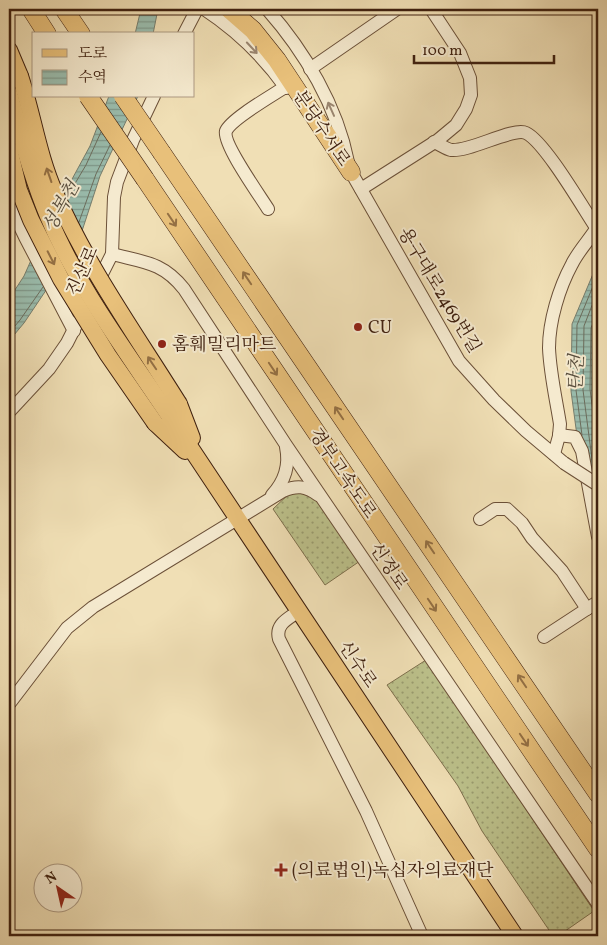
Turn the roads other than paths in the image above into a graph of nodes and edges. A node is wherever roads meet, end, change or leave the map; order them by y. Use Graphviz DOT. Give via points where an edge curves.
graph roads {
  1 [pos="31,9"];
  2 [pos="64,9"];
  3 [pos="197,9"];
  4 [pos="204,9"];
  5 [pos="246,9"];
  6 [pos="267,9"];
  7 [pos="397,9"];
  8 [pos="431,9"];
  9 [pos="222,13"];
  10 [pos="46,32"];
  11 [pos="80,32"];
  12 [pos="185,32"];
  13 [pos="9,50"];
  14 [pos="310,68"];
  15 [pos="285,87"];
  16 [pos="9,93"];
  17 [pos="89,98"];
  18 [pos="125,98"];
  19 [pos="153,98"];
  20 [pos="434,142"];
  21 [pos="9,148"];
  22 [pos="350,172"];
  23 [pos="361,189"];
  24 [pos="9,196"];
  25 [pos="268,209"];
  26 [pos="598,227"];
  27 [pos="112,254"];
  28 [pos="74,331"];
  29 [pos="9,412"];
  30 [pos="167,414"];
  31 [pos="559,435"];
  32 [pos="286,445"];
  33 [pos="554,454"];
  34 [pos="598,485"];
  35 [pos="322,498"];
  36 [pos="269,499"];
  37 [pos="236,519"];
  38 [pos="480,519"];
  39 [pos="598,537"];
  40 [pos="299,611"];
  41 [pos="544,637"];
  42 [pos="9,704"];
  43 [pos="598,794"];
  44 [pos="598,849"];
  45 [pos="598,904"];
  46 [pos="422,936"];
  47 [pos="515,936"];
  1 -- 10 [label="highway"];
  2 -- 11 [label="highway"];
  3 -- 12 [label="street"];
  4 -- 9 [label="street"];
  5 -- 22 [label="highway, 분당수서로" via="283,47 311,92"];
  6 -- 14 [label="street"];
  7 -- 14 [label="street"];
  8 -- 20 [label="street" via="460,53 470,78 471,95 456,125"];
  9 -- 15 [label="street, one-way"];
  9 -- 22 [label="highway, 분당수서로" via="253,30 278,60"];
  30 -- 13 [label="main road, one-way, bridge" via="122,318 54,192 20,76"];
  22 -- 14 [label="street, one-way" via="343,138"];
  15 -- 22 [label="street" via="324,144"];
  15 -- 25 [label="street" via="236,120 226,134 229,147"];
  16 -- 30 [label="main road, bridge" via="48,217 93,302"];
  17 -- 44 [label="highway, 경부고속도로, one-way, bridge"];
  43 -- 18 [label="highway, 경부고속도로, one-way, bridge"];
  19 -- 27 [label="street, 진산로" via="116,182"];
  20 -- 23 [label="street"];
  20 -- 26 [label="street" via="450,150 464,149 524,132 549,157"];
  21 -- 30 [label="main road, one-way, bridge" via="19,190 61,279 99,342"];
  22 -- 23 [label="street, 용구대로2469번길"];
  23 -- 33 [label="street, 용구대로2469번길" via="459,361 494,400"];
  24 -- 28 [label="street" via="14,214"];
  26 -- 31 [label="street" via="571,265 550,333"];
  27 -- 28 [label="street, 진산로"];
  27 -- 32 [label="street, 신정로" via="153,264 175,278"];
  28 -- 29 [label="street, 진산로" via="49,369"];
  30 -- 37 [label="main road, 신수로"];
  31 -- 33 [label="street"];
  31 -- 39 [label="street" via="575,437 582,451"];
  32 -- 35 [label="street, 신정로"];
  32 -- 36 [label="street" via="289,459 284,479"];
  33 -- 34 [label="street, 용구대로2469번길, bridge"];
  35 -- 36 [label="street" via="311,490 293,487"];
  35 -- 45 [label="street, 신정로"];
  36 -- 37 [label="street"];
  37 -- 40 [label="main road, 신수로"];
  37 -- 42 [label="street" via="93,607 67,628"];
  38 -- 41 [label="street" via="495,509 507,509 592,606"];
  40 -- 46 [label="street" via="280,625 279,639 366,811"];
  40 -- 47 [label="main road, 신수로"];
}
